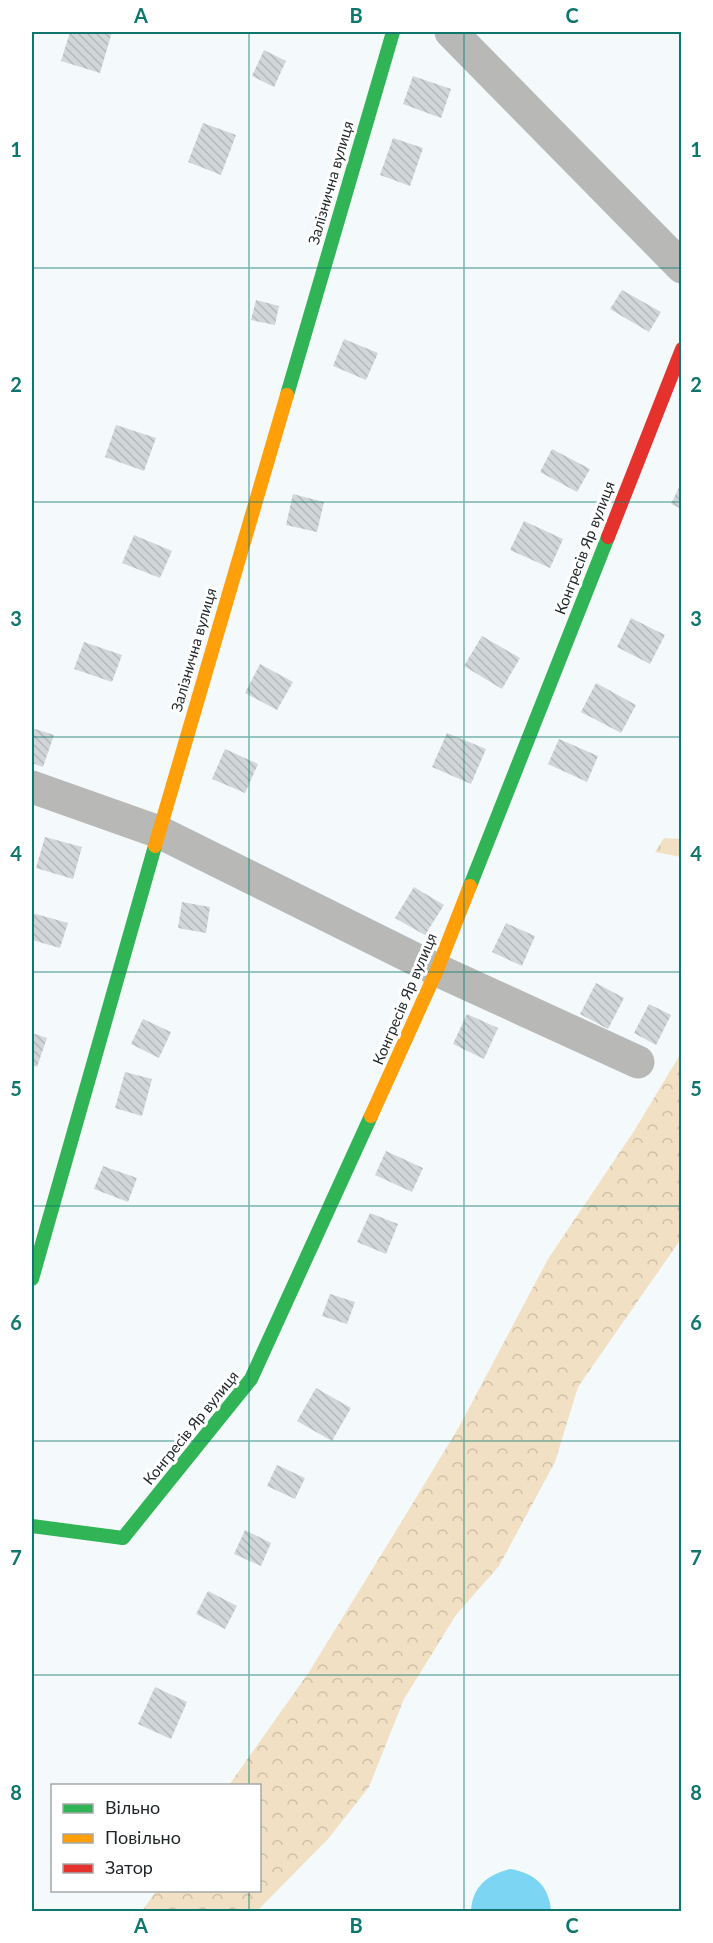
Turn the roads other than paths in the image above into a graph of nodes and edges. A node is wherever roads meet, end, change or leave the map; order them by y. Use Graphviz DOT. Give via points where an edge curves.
graph roads {
  1 [pos="393,32"];
  2 [pos="452,32"];
  3 [pos="681,267"];
  4 [pos="681,349"];
  5 [pos="32,787"];
  6 [pos="159,832"];
  7 [pos="437,970"];
  8 [pos="638,1062"];
  9 [pos="32,1279"];
  10 [pos="32,1526"];
  1 -- 6 [label="street, Залізнична вулиця"];
  2 -- 3 [label="street"];
  4 -- 7 [label="street, Конгресів Яр вулиця"];
  5 -- 6 [label="street"];
  6 -- 7 [label="street"];
  6 -- 9 [label="street, Залізнична вулиця"];
  7 -- 8 [label="street"];
  7 -- 10 [label="street, Конгресів Яр вулиця" via="251,1379 123,1538"];
}
